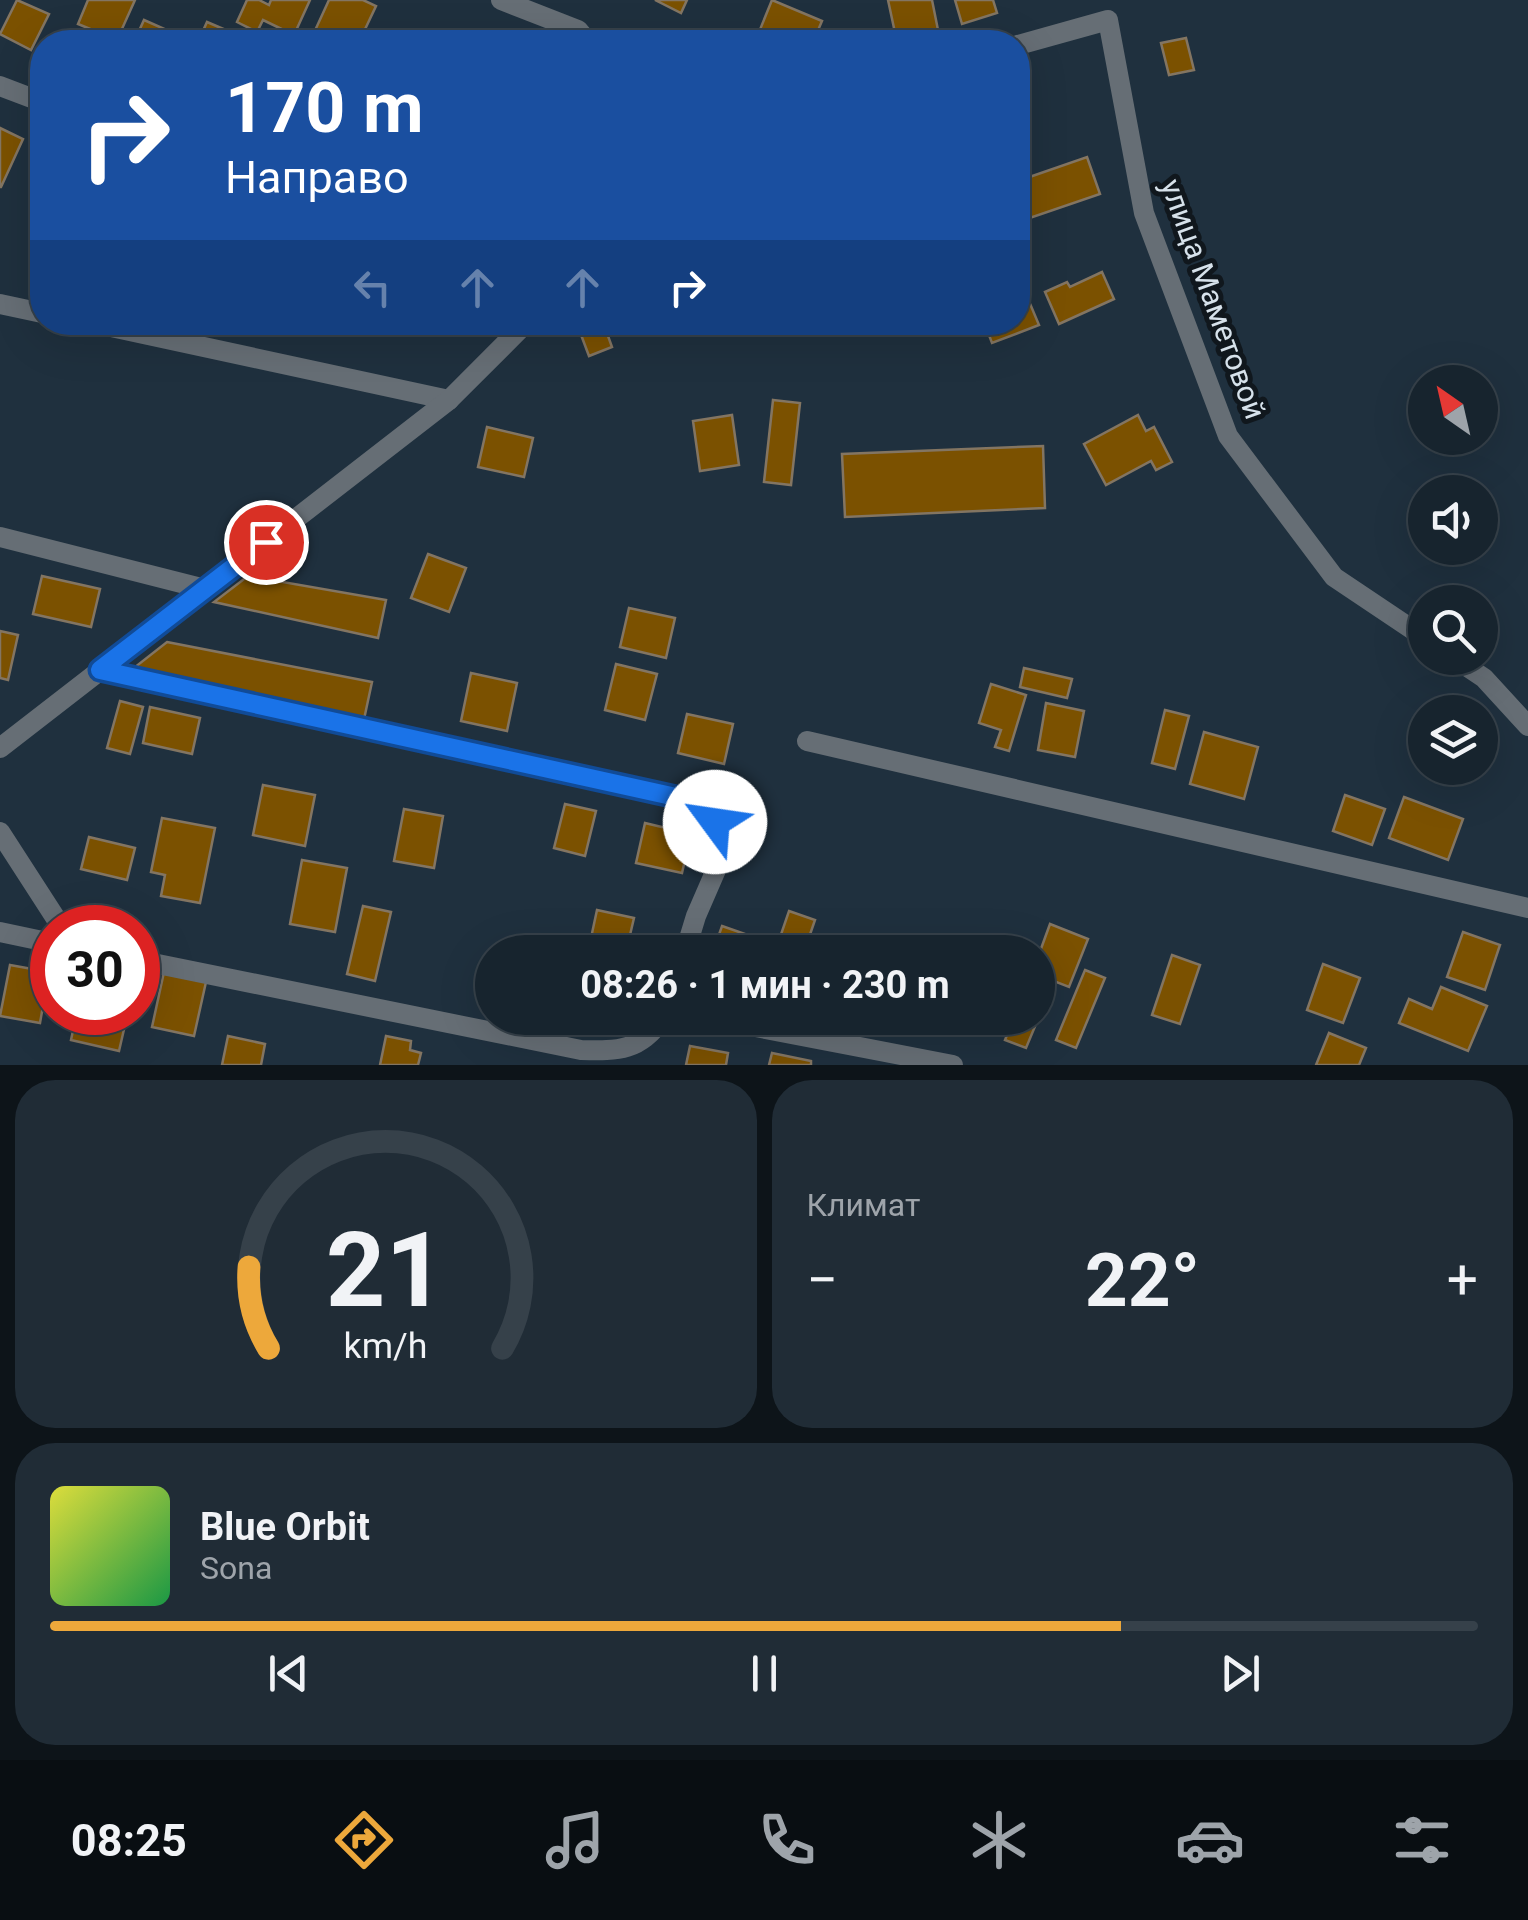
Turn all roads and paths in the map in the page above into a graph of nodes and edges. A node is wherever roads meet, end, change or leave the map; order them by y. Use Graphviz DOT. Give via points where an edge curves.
graph roads {
  1 [pos="501,0"];
  2 [pos="578,30"];
  3 [pos="1030,42"];
  4 [pos="0,86"];
  5 [pos="30,97"];
  6 [pos="0,304"];
  7 [pos="30,310"];
  8 [pos="148,335"];
  9 [pos="513,335"];
  10 [pos="449,400"];
  11 [pos="0,537"];
  12 [pos="205,589"];
  13 [pos="1408,627"];
  14 [pos="100,670"];
  15 [pos="1480,675"];
  16 [pos="1528,726"];
  17 [pos="806,742"];
  18 [pos="0,748"];
  19 [pos="0,832"];
  20 [pos="47,905"];
  21 [pos="1528,908"];
  22 [pos="0,932"];
  23 [pos="690,935"];
  24 [pos="30,938"];
  25 [pos="160,964"];
  26 [pos="475,1029"];
  27 [pos="506,1035"];
  28 [pos="647,1035"];
  29 [pos="797,1035"];
  30 [pos="953,1065"];
  1 -- 2 [label="street"];
  3 -- 13 [label="street, улица Маметовой" via="1108,20 1144,213 1228,436 1334,577"];
  4 -- 5 [label="street"];
  6 -- 7 [label="street"];
  8 -- 10 [label="street"];
  9 -- 10 [label="street"];
  10 -- 12 [label="street"];
  11 -- 12 [label="street"];
  12 -- 14 [label="street"];
  14 -- 18 [label="street"];
  14 -- 23 [label="street" via="676,797 715,822 719,863"];
  15 -- 16 [label="street"];
  17 -- 21 [label="street"];
  19 -- 20 [label="street"];
  22 -- 24 [label="street"];
  25 -- 26 [label="street"];
  27 -- 28 [label="street" via="580,1050 639,1044"];
  29 -- 30 [label="street"];
}
